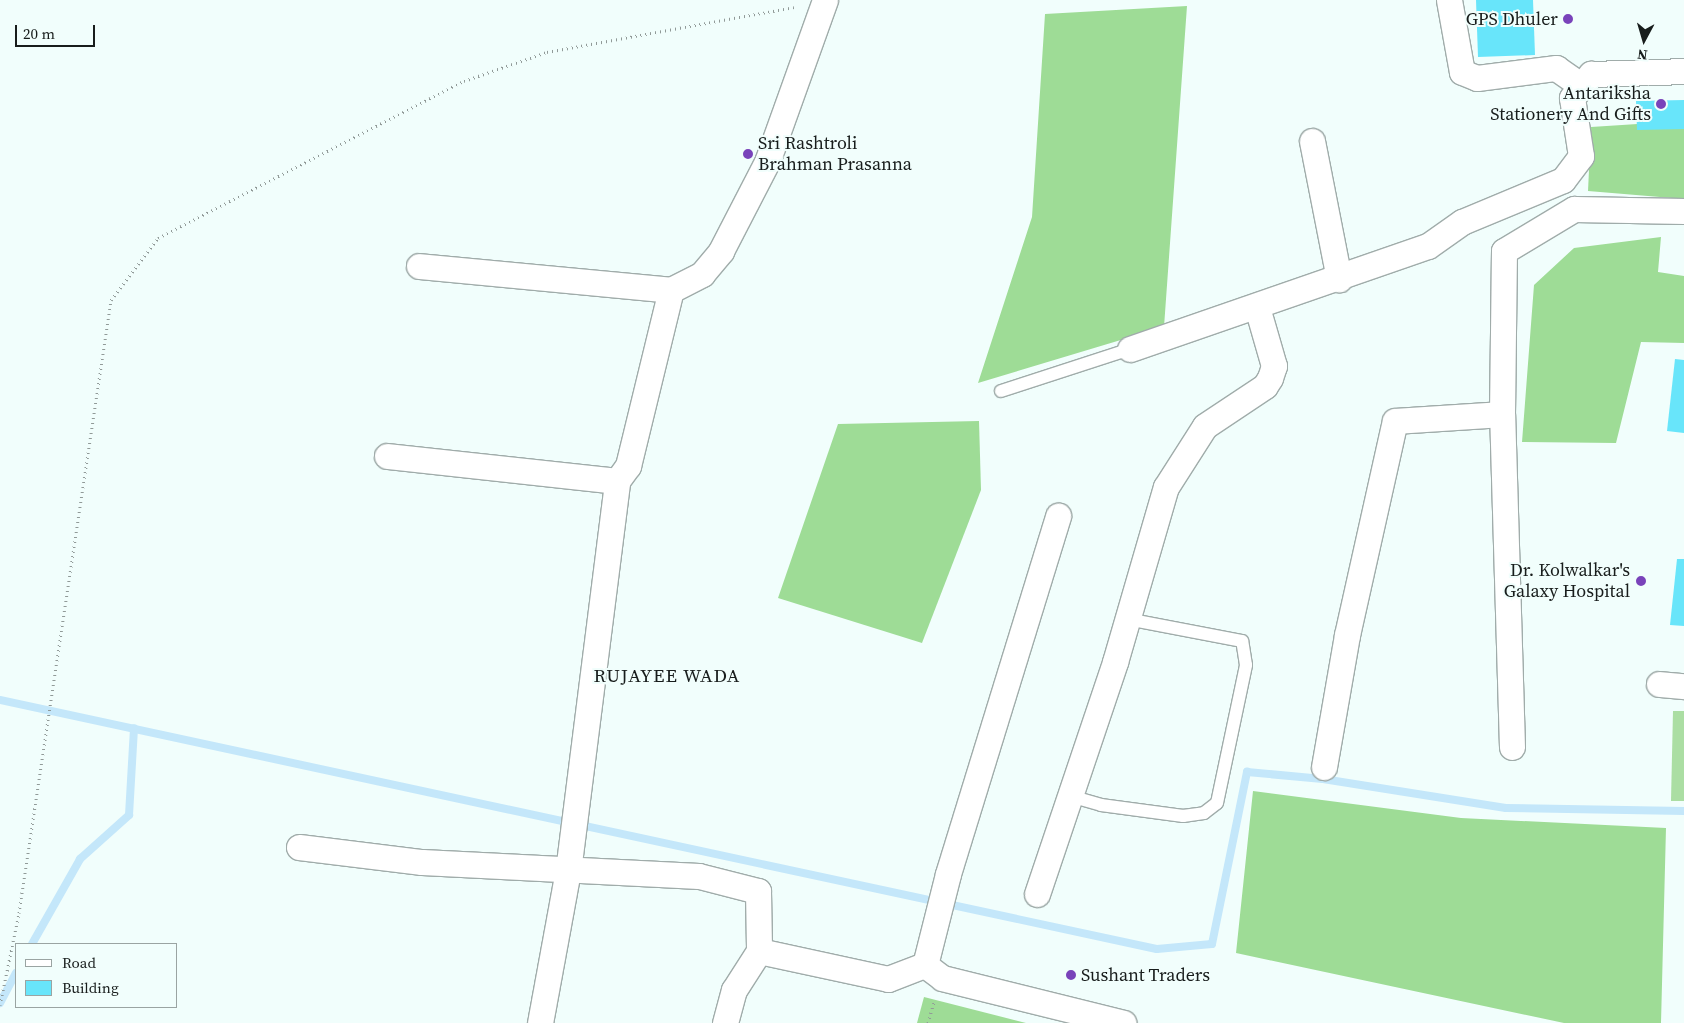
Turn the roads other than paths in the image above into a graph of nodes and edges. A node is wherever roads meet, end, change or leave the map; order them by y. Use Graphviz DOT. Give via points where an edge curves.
graph roads {
  1 [pos="1449,0"];
  2 [pos="825,1"];
  3 [pos="1684,71"];
  4 [pos="1582,86"];
  5 [pos="1312,141"];
  6 [pos="1684,210"];
  7 [pos="419,266"];
  8 [pos="1339,279"];
  9 [pos="671,290"];
  10 [pos="1256,307"];
  11 [pos="1130,348"];
  12 [pos="1001,391"];
  13 [pos="1502,414"];
  14 [pos="387,456"];
  15 [pos="617,481"];
  16 [pos="1058,516"];
  17 [pos="1127,619"];
  18 [pos="1659,684"];
  19 [pos="1684,686"];
  20 [pos="1512,747"];
  21 [pos="1324,767"];
  22 [pos="1070,796"];
  23 [pos="299,847"];
  24 [pos="568,871"];
  25 [pos="1037,894"];
  26 [pos="759,951"];
  27 [pos="925,964"];
  28 [pos="540,1023"];
  29 [pos="725,1023"];
  30 [pos="1124,1023"];
  1 -- 4 [label="street" via="1462,72 1477,78 1556,68"];
  2 -- 9 [label="street" via="767,162 721,251 702,274"];
  3 -- 4 [label="street" via="1591,74"];
  4 -- 8 [label="street" via="1572,98 1581,156 1563,180 1462,222 1428,246"];
  5 -- 8 [label="street"];
  6 -- 13 [label="street" via="1574,209 1504,250"];
  7 -- 9 [label="street"];
  8 -- 10 [label="street"];
  9 -- 15 [label="street" via="628,466"];
  10 -- 11 [label="street"];
  10 -- 17 [label="street" via="1274,366 1270,378 1265,386 1204,426 1166,487"];
  11 -- 12 [label="lane"];
  13 -- 20 [label="street"];
  13 -- 21 [label="street" via="1395,421 1347,635"];
  14 -- 15 [label="street"];
  15 -- 24 [label="street"];
  16 -- 27 [label="street" via="948,874"];
  17 -- 22 [label="street"];
  17 -- 22 [label="lane" via="1242,641 1246,665 1216,803 1204,813 1183,816 1101,805"];
  18 -- 19 [label="street"];
  22 -- 25 [label="street"];
  23 -- 24 [label="street" via="422,862"];
  24 -- 26 [label="street" via="699,876 758,892"];
  24 -- 28 [label="street"];
  26 -- 27 [label="street" via="888,979"];
  26 -- 29 [label="street" via="734,990"];
  27 -- 30 [label="street" via="942,978"];
}
